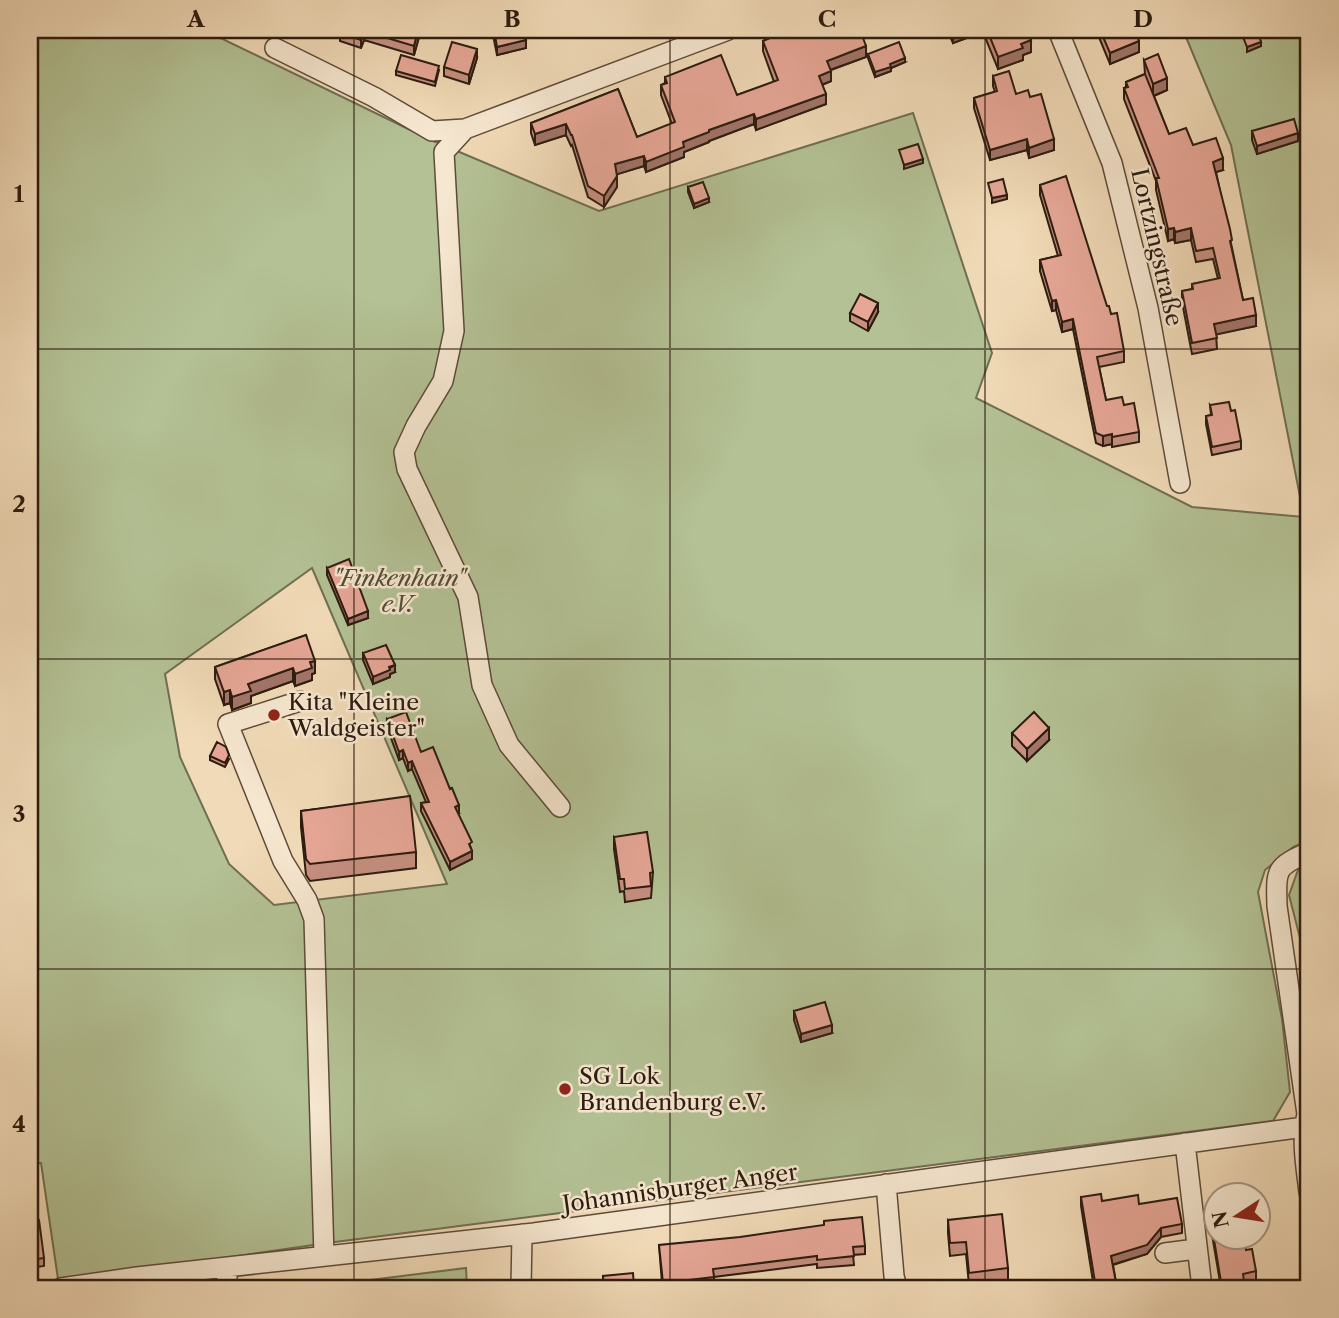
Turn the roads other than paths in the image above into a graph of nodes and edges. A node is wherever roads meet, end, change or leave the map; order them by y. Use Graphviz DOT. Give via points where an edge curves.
graph roads {
  1 [pos="728,30"];
  2 [pos="1058,30"];
  3 [pos="275,48"];
  4 [pos="465,129"];
  5 [pos="432,131"];
  6 [pos="444,152"];
  7 [pos="1180,483"];
  8 [pos="300,701"];
  9 [pos="560,807"];
  10 [pos="1308,854"];
  11 [pos="1304,1127"];
  12 [pos="1185,1143"];
  13 [pos="886,1184"];
  14 [pos="1309,1192"];
  15 [pos="522,1234"];
  16 [pos="1196,1249"];
  17 [pos="1164,1253"];
  18 [pos="324,1256"];
  19 [pos="227,1267"];
  20 [pos="61,1288"];
  21 [pos="227,1288"];
  22 [pos="521,1288"];
  23 [pos="897,1288"];
  24 [pos="1202,1288"];
  1 -- 4 [label="street"];
  2 -- 7 [label="street, Lortzingstraße" via="1112,163 1148,307"];
  3 -- 5 [label="street"];
  4 -- 5 [label="street"];
  4 -- 6 [label="street"];
  5 -- 6 [label="street"];
  6 -- 9 [label="street" via="454,331 443,381 404,452 407,469 468,597 482,685 509,745"];
  8 -- 18 [label="street" via="228,724 283,861 314,919"];
  10 -- 11 [label="street" via="1282,866 1276,879 1307,1114"];
  11 -- 12 [label="street, Johannisburger Anger"];
  11 -- 14 [label="street"];
  12 -- 13 [label="street, Johannisburger Anger"];
  12 -- 16 [label="street"];
  13 -- 15 [label="street, Johannisburger Anger"];
  13 -- 23 [label="street"];
  15 -- 18 [label="street, Johannisburger Anger"];
  15 -- 22 [label="street"];
  16 -- 17 [label="street"];
  16 -- 24 [label="street"];
  18 -- 19 [label="street, Johannisburger Anger"];
  19 -- 20 [label="street, Johannisburger Anger"];
  19 -- 21 [label="street"];
}
